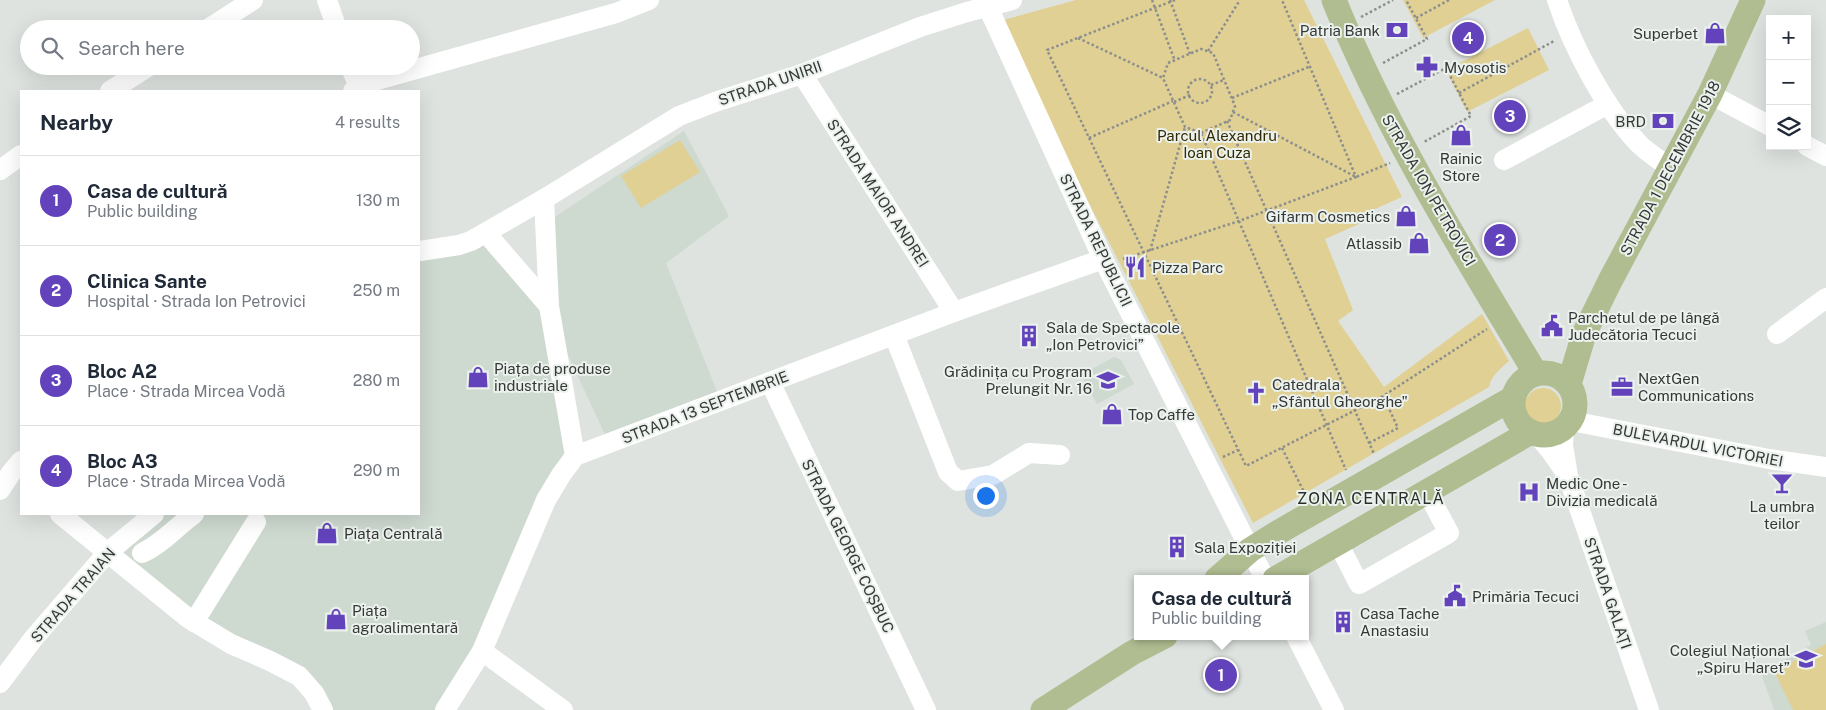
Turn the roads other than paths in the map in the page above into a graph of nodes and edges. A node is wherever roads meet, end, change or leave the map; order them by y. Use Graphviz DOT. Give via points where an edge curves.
graph roads {
  1 [pos="253,0"];
  2 [pos="327,0"];
  3 [pos="649,0"];
  4 [pos="1012,0"];
  5 [pos="1334,0"];
  6 [pos="1558,0"];
  7 [pos="1753,0"];
  8 [pos="988,8"];
  9 [pos="222,20"];
  10 [pos="334,20"];
  11 [pos="420,71"];
  12 [pos="802,74"];
  13 [pos="135,75"];
  14 [pos="353,75"];
  15 [pos="406,75"];
  16 [pos="358,89"];
  17 [pos="112,90"];
  18 [pos="1710,94"];
  19 [pos="1608,104"];
  20 [pos="1766,124"];
  21 [pos="1811,148"];
  22 [pos="20,156"];
  23 [pos="1826,156"];
  24 [pos="1504,160"];
  25 [pos="1670,168"];
  26 [pos="0,170"];
  27 [pos="544,199"];
  28 [pos="486,233"];
  29 [pos="420,249"];
  30 [pos="1103,259"];
  31 [pos="1826,298"];
  32 [pos="549,306"];
  33 [pos="954,312"];
  34 [pos="1777,334"];
  35 [pos="894,335"];
  36 [pos="1551,377"];
  37 [pos="770,382"];
  38 [pos="1513,398"];
  39 [pos="1568,425"];
  40 [pos="1534,434"];
  41 [pos="1060,455"];
  42 [pos="575,456"];
  43 [pos="1826,467"];
  44 [pos="13,470"];
  45 [pos="1568,476"];
  46 [pos="0,490"];
  47 [pos="1427,492"];
  48 [pos="61,515"];
  49 [pos="153,515"];
  50 [pos="193,515"];
  51 [pos="256,522"];
  52 [pos="1338,543"];
  53 [pos="1250,550"];
  54 [pos="106,553"];
  55 [pos="142,553"];
  56 [pos="1222,575"];
  57 [pos="1264,575"];
  58 [pos="1282,575"];
  59 [pos="194,622"];
  60 [pos="1147,640"];
  61 [pos="1157,640"];
  62 [pos="1298,640"];
  63 [pos="482,651"];
  64 [pos="1132,653"];
  65 [pos="0,683"];
  66 [pos="323,710"];
  67 [pos="445,710"];
  68 [pos="563,710"];
  69 [pos="926,710"];
  70 [pos="1044,710"];
  71 [pos="1334,710"];
  72 [pos="1649,710"];
  1 -- 9 [label="street"];
  2 -- 10 [label="street"];
  3 -- 11 [label="street" via="616,13"];
  4 -- 8 [label="street, STRADA UNIRII"];
  5 -- 36 [label="main road, STRADA ION PETROVICI" via="1406,153"];
  6 -- 19 [label="street" via="1575,46"];
  7 -- 18 [label="main road, STRADA 1 DECEMBRIE 1918"];
  8 -- 12 [label="street, STRADA UNIRII" via="920,27"];
  8 -- 30 [label="street, STRADA REPUBLICII"];
  12 -- 27 [label="street, STRADA UNIRII" via="679,116"];
  12 -- 33 [label="street, STRADA MAIOR ANDREI"];
  13 -- 17 [label="street"];
  14 -- 16 [label="street"];
  15 -- 16 [label="street"];
  18 -- 20 [label="street"];
  18 -- 25 [label="main road, STRADA 1 DECEMBRIE 1918"];
  19 -- 24 [label="street"];
  19 -- 25 [label="street" via="1641,146"];
  21 -- 23 [label="street"];
  22 -- 26 [label="street"];
  25 -- 36 [label="main road, STRADA 1 DECEMBRIE 1918" via="1584,334"];
  27 -- 28 [label="street, STRADA UNIRII"];
  27 -- 32 [label="street"];
  28 -- 29 [label="street, STRADA UNIRII" via="459,246"];
  28 -- 32 [label="street"];
  30 -- 33 [label="street, STRADA 13 SEPTEMBRIE"];
  30 -- 53 [label="street, STRADA REPUBLICII"];
  31 -- 34 [label="street"];
  32 -- 42 [label="street"];
  33 -- 35 [label="street, STRADA 13 SEPTEMBRIE"];
  35 -- 37 [label="street, STRADA 13 SEPTEMBRIE"];
  35 -- 41 [label="street" via="948,472 958,482 992,475 1029,453"];
  36 -- 38 [label="main road" via="1521,383"];
  36 -- 39 [label="main road" via="1574,393 1575,412"];
  37 -- 42 [label="street, STRADA 13 SEPTEMBRIE"];
  37 -- 69 [label="street, STRADA GEORGE COȘBUC"];
  38 -- 40 [label="main road" via="1518,422"];
  38 -- 53 [label="main road"];
  39 -- 40 [label="main road" via="1555,434"];
  39 -- 43 [label="street, BULEVARDUL VICTORIEI"];
  39 -- 45 [label="street, STRADA GALAȚI" via="1563,446"];
  40 -- 45 [label="street, STRADA GALAȚI"];
  40 -- 47 [label="main road"];
  42 -- 63 [label="street" via="546,500"];
  44 -- 46 [label="street"];
  45 -- 72 [label="street, STRADA GALAȚI"];
  47 -- 52 [label="main road"];
  47 -- 52 [label="street" via="1449,534 1359,584"];
  48 -- 54 [label="street"];
  49 -- 54 [label="street, STRADA TRAIAN"];
  50 -- 55 [label="street" via="153,548"];
  51 -- 59 [label="street"];
  52 -- 58 [label="main road"];
  53 -- 56 [label="main road"];
  53 -- 57 [label="street, STRADA REPUBLICII"];
  54 -- 59 [label="street"];
  54 -- 65 [label="street, STRADA TRAIAN"];
  59 -- 66 [label="street" via="231,644 299,676"];
  60 -- 64 [label="main road"];
  61 -- 64 [label="main road"];
  62 -- 71 [label="street"];
  63 -- 67 [label="street"];
  63 -- 68 [label="street"];
  64 -- 70 [label="main road"];
}
